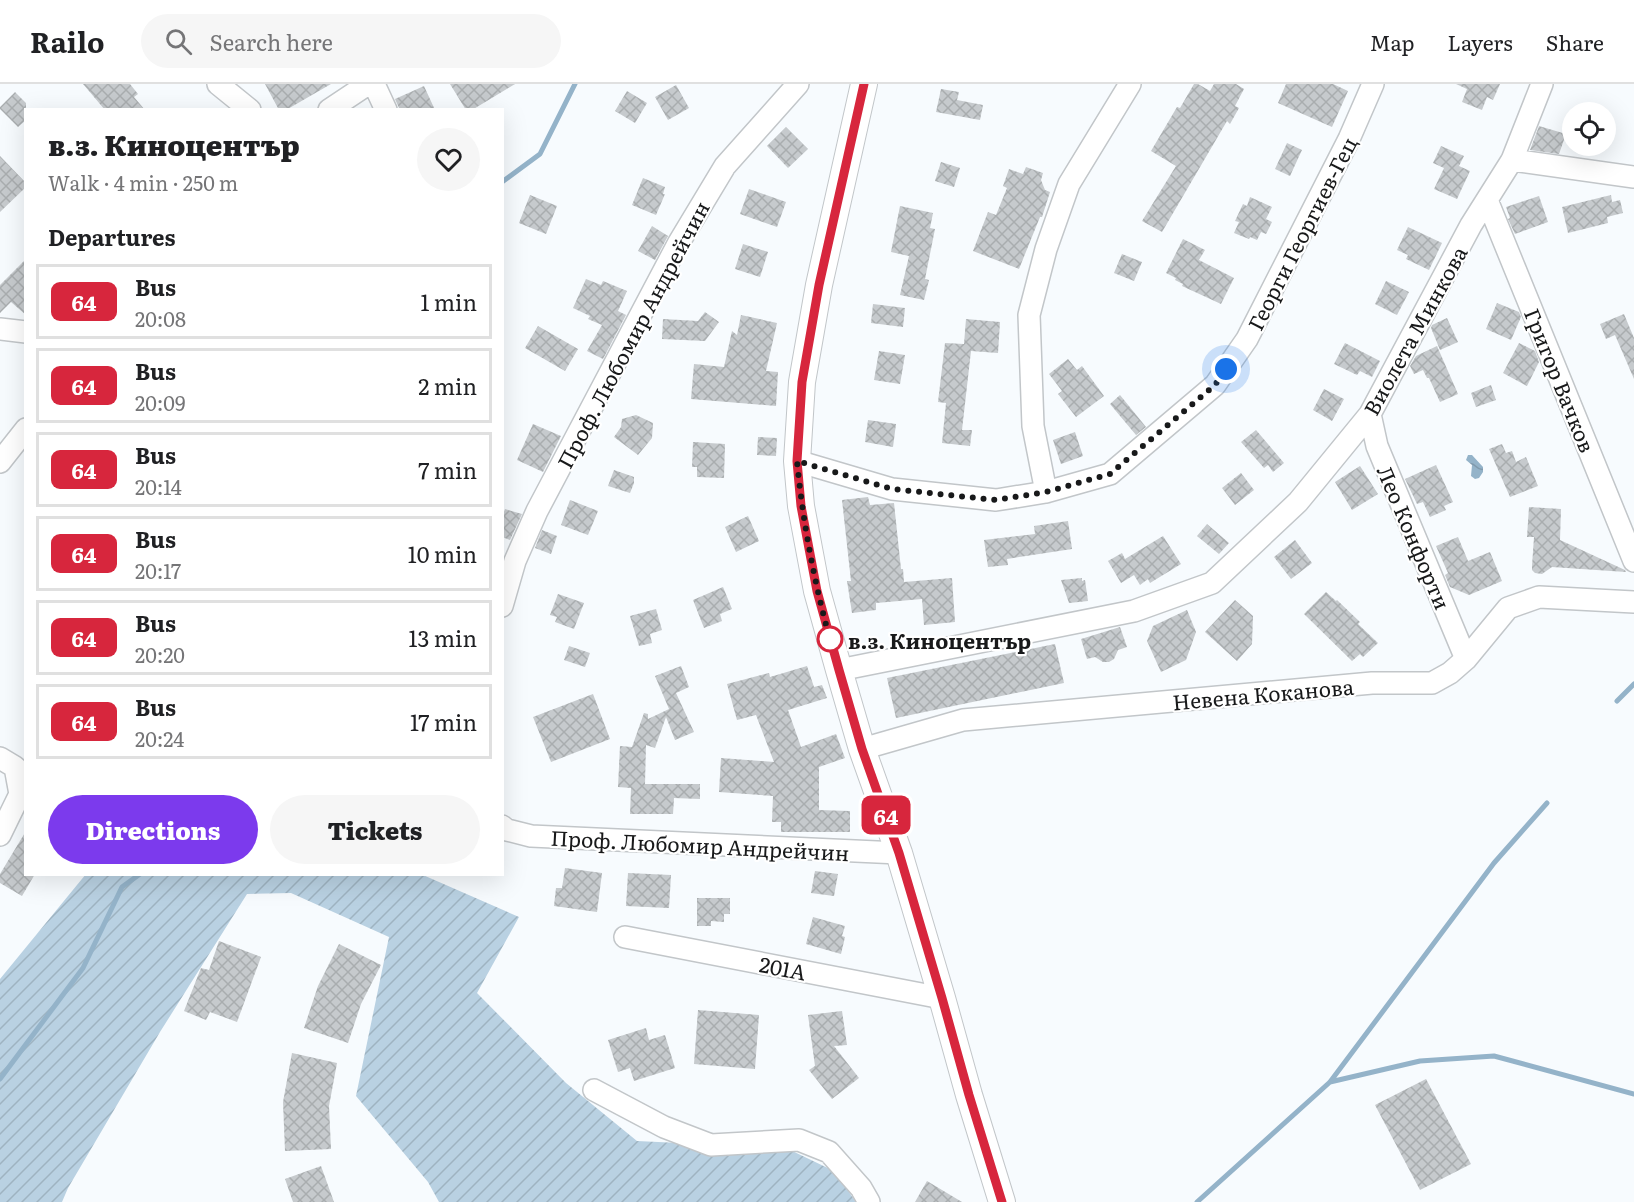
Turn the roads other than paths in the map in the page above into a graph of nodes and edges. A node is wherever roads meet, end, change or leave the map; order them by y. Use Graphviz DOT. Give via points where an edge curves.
graph roads {
  1 [pos="218,84"];
  2 [pos="368,84"];
  3 [pos="374,84"];
  4 [pos="798,84"];
  5 [pos="864,84"];
  6 [pos="1130,84"];
  7 [pos="1373,84"];
  8 [pos="1542,84"];
  9 [pos="248,108"];
  10 [pos="332,108"];
  11 [pos="385,108"];
  12 [pos="1512,160"];
  13 [pos="1634,177"];
  14 [pos="1487,200"];
  15 [pos="0,329"];
  16 [pos="24,332"];
  17 [pos="1370,414"];
  18 [pos="24,432"];
  19 [pos="797,461"];
  20 [pos="0,462"];
  21 [pos="1046,492"];
  22 [pos="1634,561"];
  23 [pos="504,600"];
  24 [pos="1634,602"];
  25 [pos="1466,659"];
  26 [pos="839,670"];
  27 [pos="862,749"];
  28 [pos="0,758"];
  29 [pos="504,828"];
  30 [pos="0,835"];
  31 [pos="899,853"];
  32 [pos="625,937"];
  33 [pos="942,998"];
  34 [pos="594,1090"];
  35 [pos="869,1202"];
  36 [pos="1002,1202"];
  1 -- 9 [label="street"];
  2 -- 10 [label="street"];
  3 -- 11 [label="street"];
  4 -- 23 [label="street, Проф. Любомир Андрейчин" via="725,166 678,244 537,512"];
  5 -- 19 [label="main road" via="817,296 802,382"];
  6 -- 21 [label="street" via="1069,184 1046,249 1029,315 1033,426"];
  7 -- 21 [label="street, Георги Георгиев-Гец" via="1247,339 1215,385 1110,474"];
  8 -- 12 [label="street, Виолета Минкова"];
  12 -- 13 [label="street"];
  12 -- 14 [label="street, Виолета Минкова"];
  14 -- 17 [label="street, Виолета Минкова"];
  14 -- 22 [label="street, Григор Вачков"];
  15 -- 16 [label="street"];
  17 -- 25 [label="street, Лео Конфорти" via="1377,446"];
  17 -- 26 [label="street, Виолета Минкова" via="1298,502 1212,583 1134,611"];
  18 -- 20 [label="street"];
  19 -- 21 [label="street, Георги Георгиев-Гец" via="892,489 996,500"];
  19 -- 26 [label="main road" via="817,591"];
  24 -- 25 [label="street, Невена Коканова" via="1539,597 1508,608"];
  25 -- 27 [label="street, Невена Коканова" via="1432,682 1360,684 963,720"];
  26 -- 27 [label="main road"];
  27 -- 31 [label="main road"];
  28 -- 30 [label="street" via="15,767 20,794"];
  29 -- 31 [label="street, Проф. Любомир Андрейчин" via="531,836"];
  31 -- 33 [label="main road"];
  32 -- 33 [label="street, 201А"];
  33 -- 36 [label="main road"];
  34 -- 35 [label="street" via="664,1127 711,1145 799,1140 829,1152"];
}
